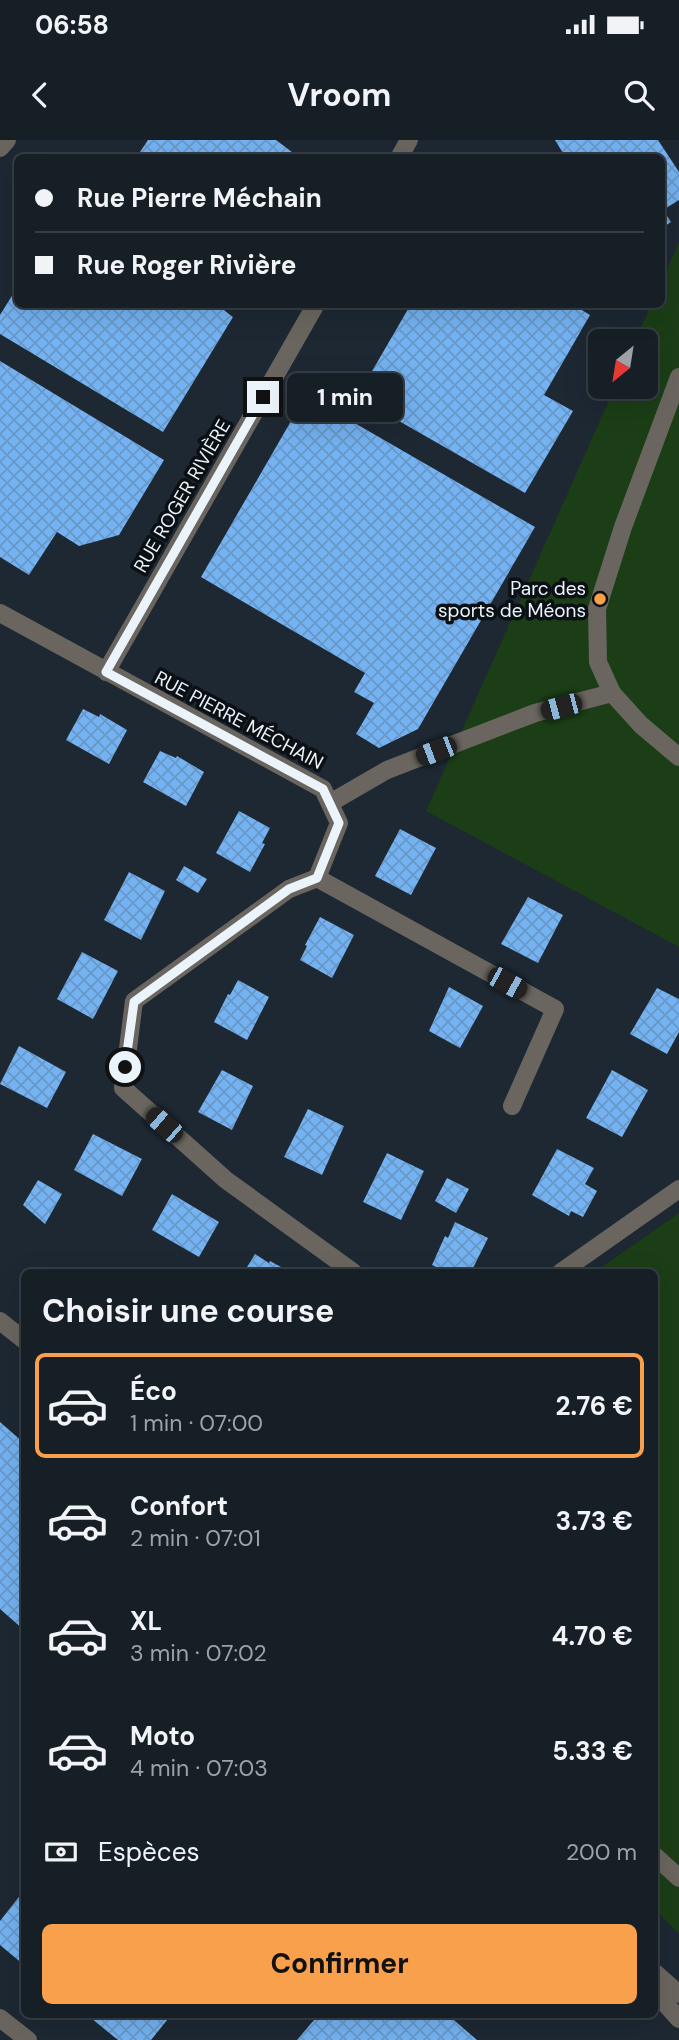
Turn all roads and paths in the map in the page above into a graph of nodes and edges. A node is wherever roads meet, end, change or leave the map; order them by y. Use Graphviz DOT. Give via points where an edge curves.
graph roads {
  1 [pos="7,140"];
  2 [pos="0,148"];
  3 [pos="314,308"];
  4 [pos="679,377"];
  5 [pos="0,613"];
  6 [pos="106,672"];
  7 [pos="612,693"];
  8 [pos="679,757"];
  9 [pos="330,803"];
  10 [pos="317,878"];
  11 [pos="513,1105"];
  12 [pos="679,1189"];
  13 [pos="349,1269"];
  14 [pos="565,1269"];
  15 [pos="0,1321"];
  16 [pos="21,1338"];
  17 [pos="658,1858"];
  18 [pos="679,1878"];
  19 [pos="658,1976"];
  20 [pos="679,1994"];
  21 [pos="658,1995"];
  22 [pos="0,2018"];
  23 [pos="679,2019"];
  24 [pos="28,2040"];
  1 -- 2 [label="street"];
  3 -- 6 [label="street, RUE ROGER RIVIÈRE"];
  4 -- 7 [label="street" via="597,609 598,662"];
  5 -- 6 [label="street, RUE PIERRE MÉCHAIN"];
  6 -- 9 [label="street, RUE PIERRE MÉCHAIN" via="323,789"];
  7 -- 8 [label="street"];
  7 -- 9 [label="street" via="535,713 387,770"];
  9 -- 10 [label="street" via="339,823"];
  10 -- 11 [label="street" via="555,1009"];
  10 -- 13 [label="street" via="289,889 134,1002 123,1088 226,1180"];
  12 -- 14 [label="street"];
  15 -- 16 [label="street"];
  17 -- 18 [label="street"];
  19 -- 20 [label="street"];
  21 -- 23 [label="street"];
  22 -- 24 [label="street"];
}
